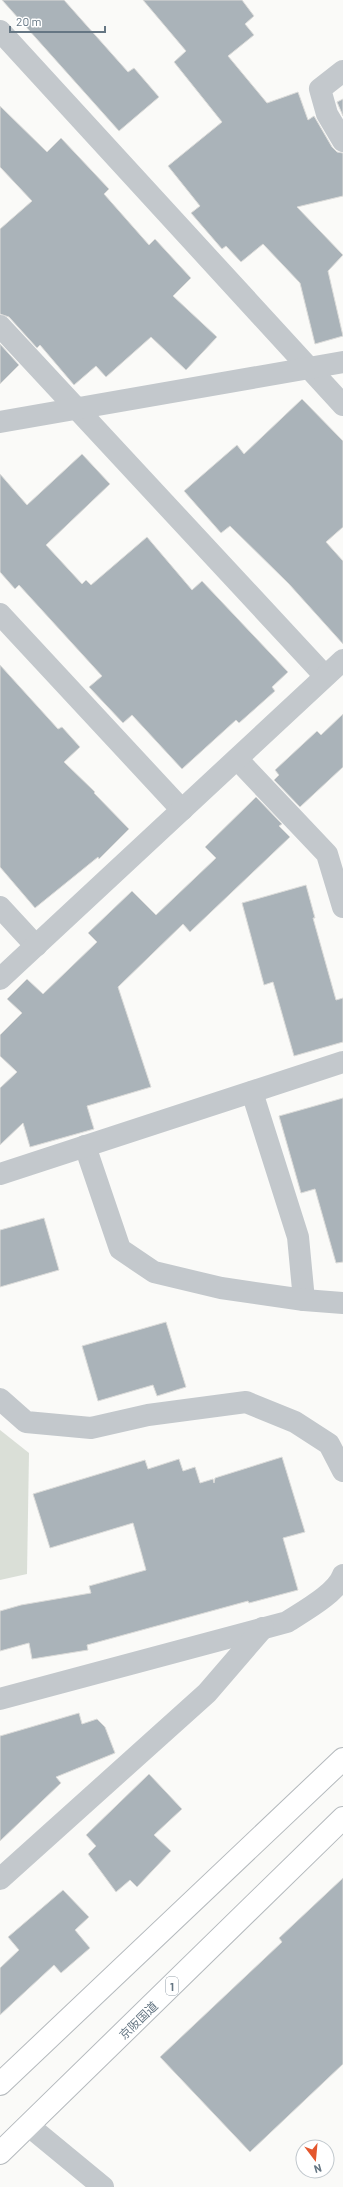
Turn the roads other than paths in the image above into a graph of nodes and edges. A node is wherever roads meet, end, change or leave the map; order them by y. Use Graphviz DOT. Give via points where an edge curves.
graph roads {
  1 [pos="0,31"];
  2 [pos="343,70"];
  3 [pos="343,141"];
  4 [pos="0,326"];
  5 [pos="343,362"];
  6 [pos="309,369"];
  7 [pos="343,405"];
  8 [pos="78,410"];
  9 [pos="0,422"];
  10 [pos="0,614"];
  11 [pos="343,660"];
  12 [pos="325,676"];
  13 [pos="237,758"];
  14 [pos="182,810"];
  15 [pos="0,907"];
  16 [pos="343,908"];
  17 [pos="36,946"];
  18 [pos="0,979"];
  19 [pos="343,1062"];
  20 [pos="252,1092"];
  21 [pos="85,1146"];
  22 [pos="0,1174"];
  23 [pos="304,1300"];
  24 [pos="343,1303"];
  25 [pos="0,1399"];
  26 [pos="343,1471"];
  27 [pos="343,1575"];
  28 [pos="263,1628"];
  29 [pos="0,1699"];
  30 [pos="343,1759"];
  31 [pos="343,1818"];
  32 [pos="0,1879"];
  33 [pos="0,2084"];
  34 [pos="29,2126"];
  35 [pos="0,2153"];
  36 [pos="103,2187"];
  1 -- 6 [label="street"];
  2 -- 3 [label="street" via="320,89 327,114"];
  4 -- 8 [label="street"];
  5 -- 6 [label="street"];
  6 -- 7 [label="street"];
  6 -- 8 [label="street"];
  8 -- 9 [label="street"];
  8 -- 12 [label="street"];
  10 -- 14 [label="street"];
  11 -- 12 [label="street"];
  12 -- 13 [label="street"];
  13 -- 14 [label="street"];
  13 -- 16 [label="street" via="327,854"];
  14 -- 17 [label="street"];
  15 -- 17 [label="street"];
  17 -- 18 [label="street"];
  19 -- 20 [label="street"];
  20 -- 21 [label="street"];
  20 -- 23 [label="street" via="298,1237"];
  21 -- 22 [label="street"];
  21 -- 23 [label="street" via="120,1249 154,1272 221,1288"];
  23 -- 24 [label="street"];
  25 -- 26 [label="street" via="26,1422 91,1428 148,1415 246,1402 295,1422 329,1444"];
  27 -- 28 [label="street" via="340,1582 313,1605 287,1622"];
  28 -- 29 [label="street"];
  28 -- 32 [label="street" via="207,1692"];
  30 -- 33 [label="highway"];
  31 -- 34 [label="highway, 京阪国道 / 1"];
  34 -- 35 [label="highway, 京阪国道 / 1"];
  34 -- 36 [label="street"];
}
